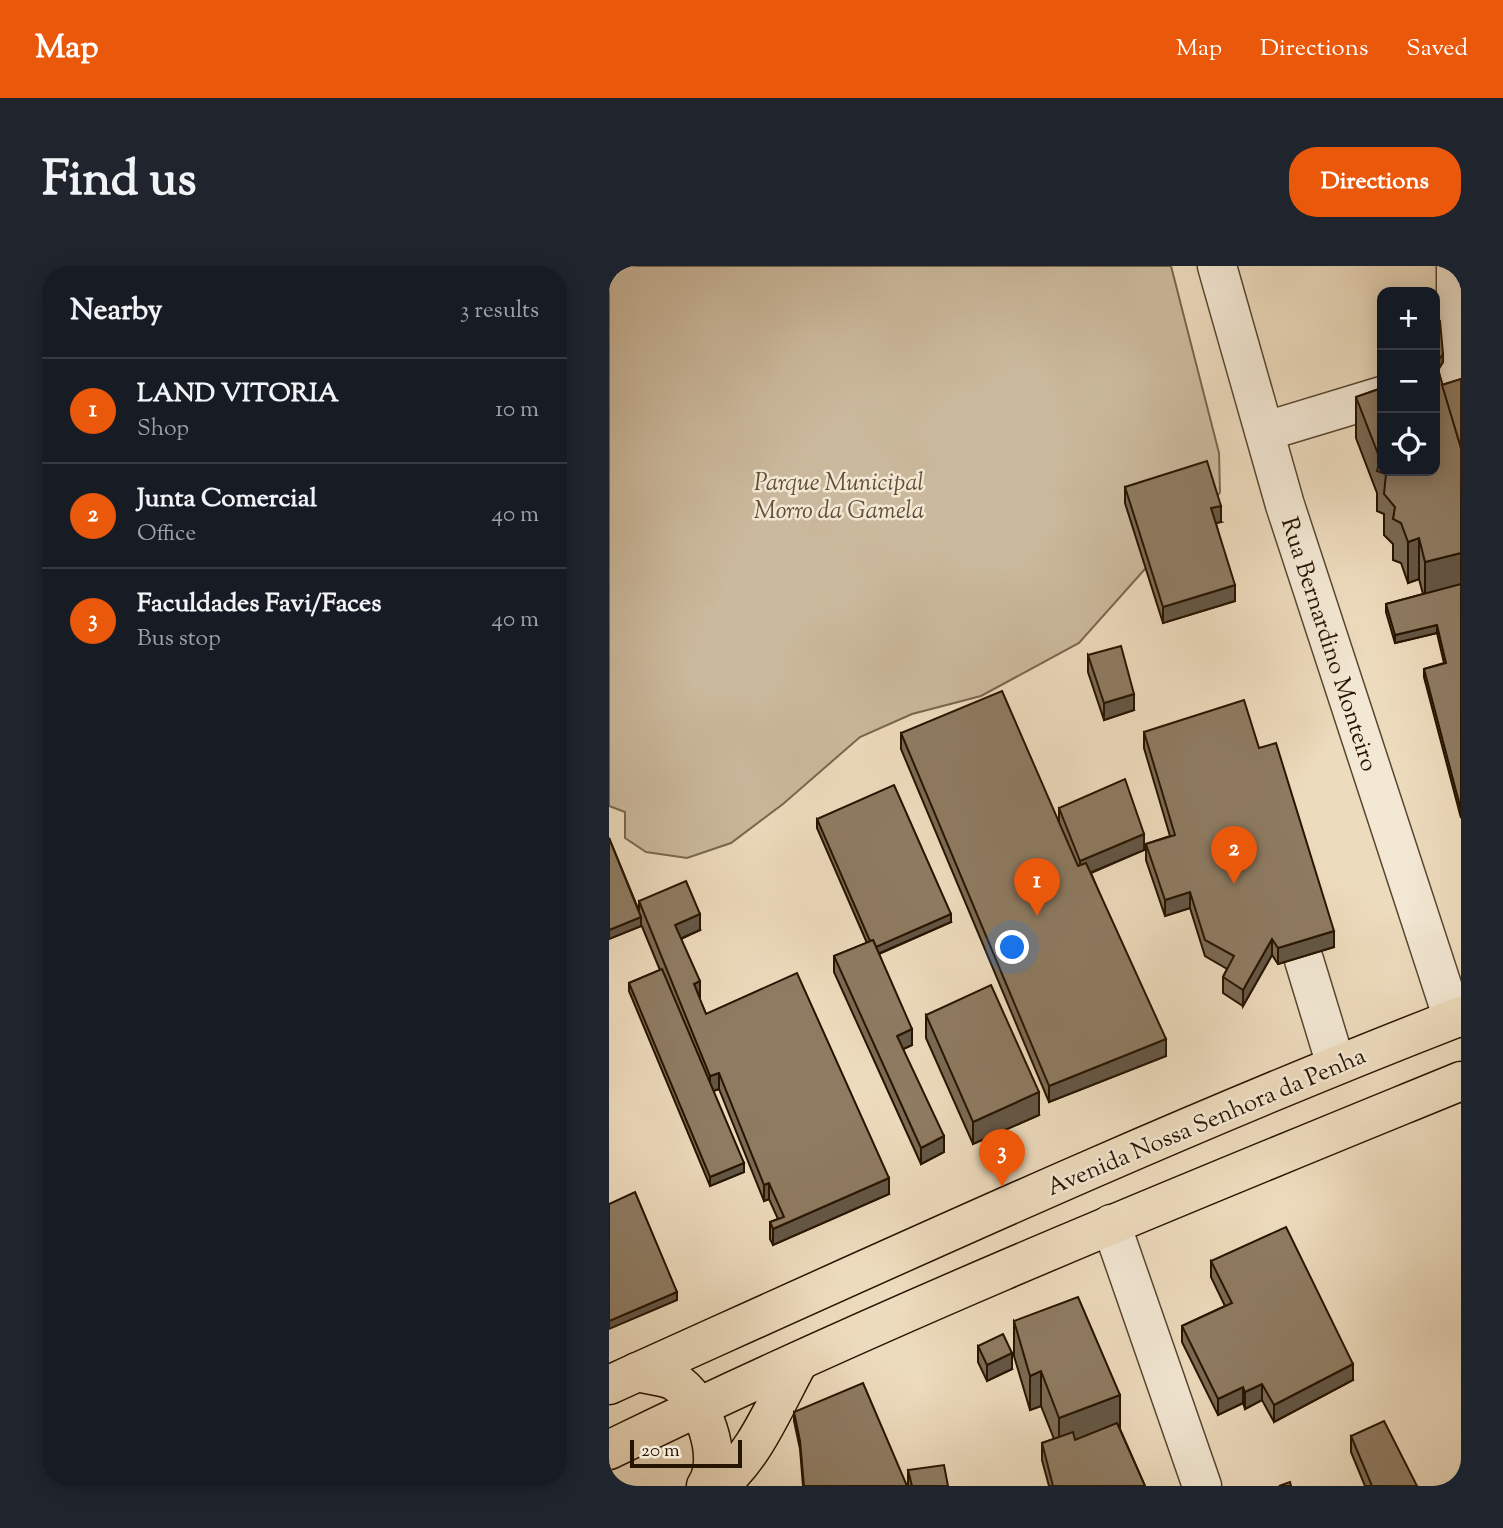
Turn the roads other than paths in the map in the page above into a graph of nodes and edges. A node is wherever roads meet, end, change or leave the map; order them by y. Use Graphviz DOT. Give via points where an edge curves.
graph roads {
  1 [pos="1217,266"];
  2 [pos="1456,266"];
  3 [pos="1440,379"];
  4 [pos="1377,398"];
  5 [pos="1266,431"];
  6 [pos="1304,960"];
  7 [pos="1457,1018"];
  8 [pos="1336,1065"];
  9 [pos="1461,1081"];
  10 [pos="1111,1224"];
  11 [pos="799,1361"];
  12 [pos="623,1379"];
  13 [pos="698,1406"];
  14 [pos="609,1450"];
  15 [pos="706,1486"];
  16 [pos="718,1486"];
  17 [pos="1202,1486"];
  1 -- 5 [label="street, Rua Bernardino Monteiro"];
  2 -- 3 [label="street" via="1456,374"];
  4 -- 5 [label="street"];
  5 -- 7 [label="street, Rua Bernardino Monteiro" via="1285,505"];
  6 -- 8 [label="street"];
  7 -- 8 [label="main road, Avenida Nossa Senhora da Penha"];
  8 -- 12 [label="main road, Avenida Nossa Senhora da Penha" via="1007,1205"];
  9 -- 10 [label="main road"];
  10 -- 11 [label="main road"];
  10 -- 17 [label="street"];
  11 -- 13 [label="main road"];
  11 -- 16 [label="main road" via="750,1448"];
  12 -- 13 [label="main road" via="674,1381"];
  13 -- 14 [label="main road"];
  13 -- 15 [label="main road" via="714,1452 714,1475"];
}
